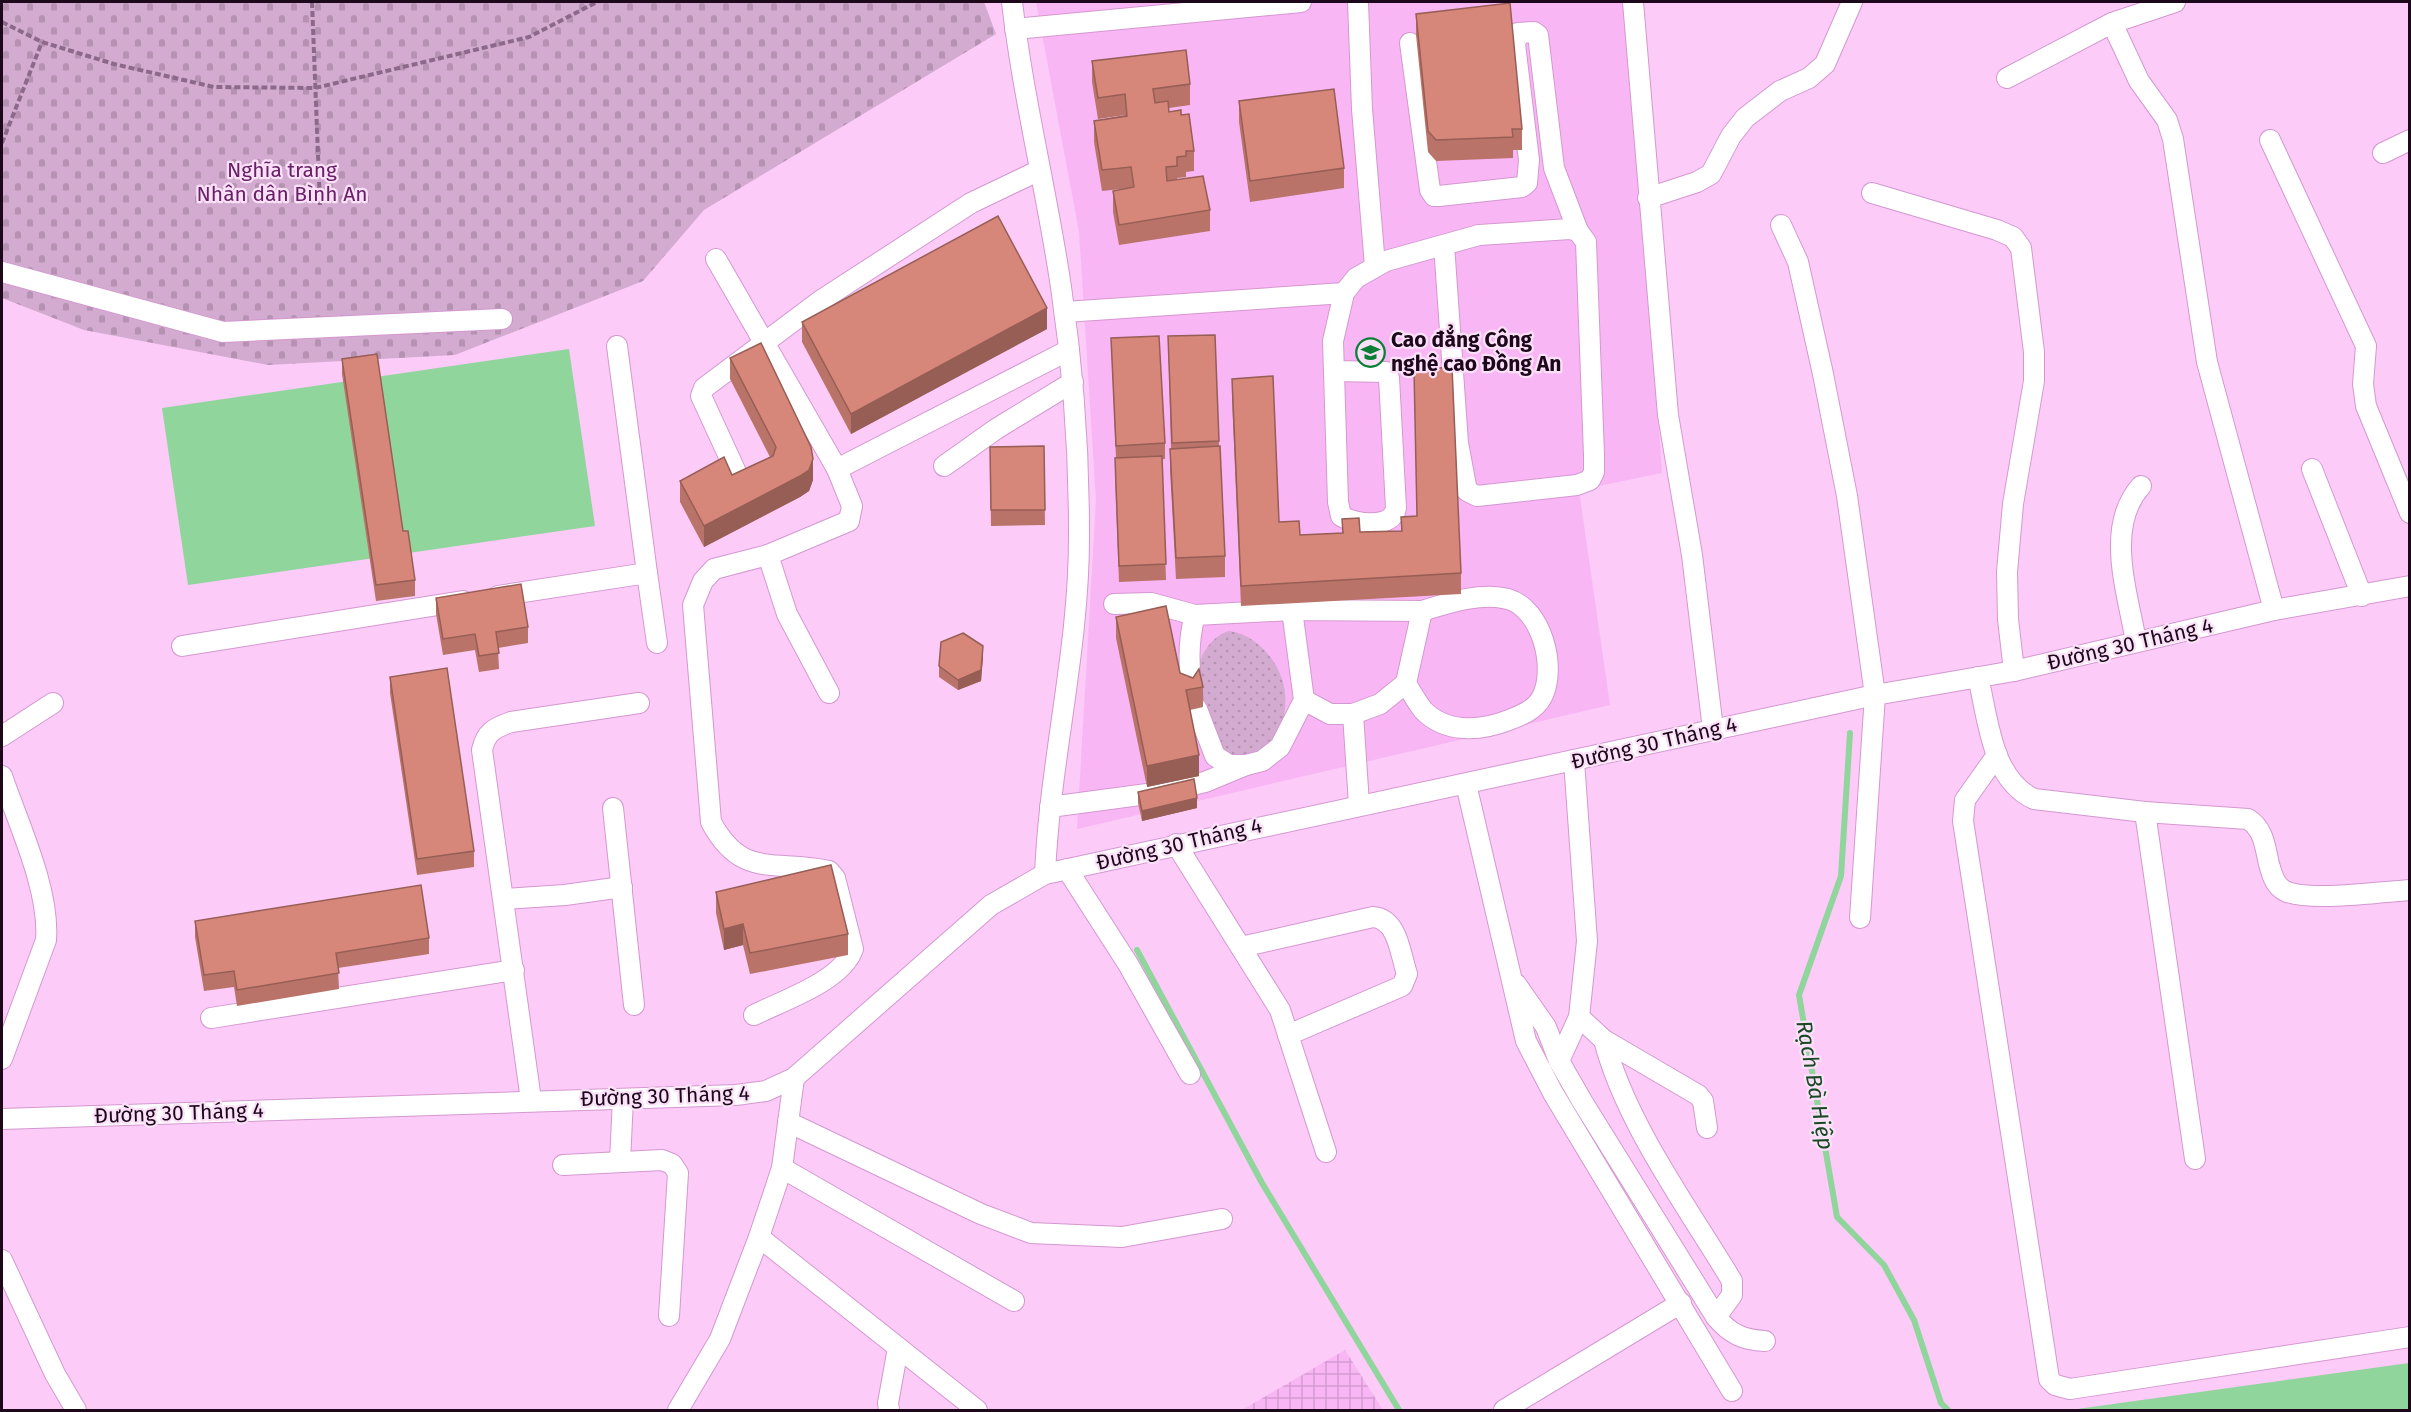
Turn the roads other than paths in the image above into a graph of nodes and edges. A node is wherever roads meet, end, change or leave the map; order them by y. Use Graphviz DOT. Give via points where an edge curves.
graph roads {
  1 [pos="1012,2"];
  2 [pos="1301,2"];
  3 [pos="1358,2"];
  4 [pos="1633,2"];
  5 [pos="1852,2"];
  6 [pos="2175,2"];
  7 [pos="2112,23"];
  8 [pos="1015,29"];
  9 [pos="1410,43"];
  10 [pos="2007,78"];
  11 [pos="2270,140"];
  12 [pos="2409,140"];
  13 [pos="2383,153"];
  14 [pos="1040,170"];
  15 [pos="1872,193"];
  16 [pos="1648,198"];
  17 [pos="1781,225"];
  18 [pos="1578,231"];
  19 [pos="1444,245"];
  20 [pos="716,259"];
  21 [pos="1375,266"];
  22 [pos="2,272"];
  23 [pos="1344,294"];
  24 [pos="1065,312"];
  25 [pos="502,319"];
  26 [pos="765,344"];
  27 [pos="617,346"];
  28 [pos="1069,350"];
  29 [pos="1334,370"];
  30 [pos="1073,382"];
  31 [pos="944,466"];
  32 [pos="837,469"];
  33 [pos="2312,469"];
  34 [pos="736,472"];
  35 [pos="2141,486"];
  36 [pos="2409,513"];
  37 [pos="768,555"];
  38 [pos="647,573"];
  39 [pos="2409,586"];
  40 [pos="2362,596"];
  41 [pos="1114,604"];
  42 [pos="1292,610"];
  43 [pos="2274,610"];
  44 [pos="1422,611"];
  45 [pos="1195,615"];
  46 [pos="2136,642"];
  47 [pos="657,643"];
  48 [pos="182,645"];
  49 [pos="2014,671"];
  50 [pos="1978,677"];
  51 [pos="1406,683"];
  52 [pos="829,693"];
  53 [pos="1875,694"];
  54 [pos="1304,700"];
  55 [pos="53,703"];
  56 [pos="639,703"];
  57 [pos="1353,714"];
  58 [pos="1713,729"];
  59 [pos="2,736"];
  60 [pos="1997,755"];
  61 [pos="1574,761"];
  62 [pos="1246,765"];
  63 [pos="2,776"];
  64 [pos="1466,784"];
  65 [pos="1359,804"];
  66 [pos="1050,807"];
  67 [pos="613,808"];
  68 [pos="2145,812"];
  69 [pos="1176,844"];
  70 [pos="1067,869"];
  71 [pos="1045,874"];
  72 [pos="622,887"];
  73 [pos="2409,890"];
  74 [pos="504,899"];
  75 [pos="1860,918"];
  76 [pos="1241,947"];
  77 [pos="514,970"];
  78 [pos="1511,977"];
  79 [pos="634,1005"];
  80 [pos="754,1015"];
  81 [pos="1579,1017"];
  82 [pos="211,1018"];
  83 [pos="1288,1035"];
  84 [pos="1604,1040"];
  85 [pos="2,1058"];
  86 [pos="1559,1061"];
  87 [pos="1190,1074"];
  88 [pos="794,1078"];
  89 [pos="623,1099"];
  90 [pos="531,1100"];
  91 [pos="2,1119"];
  92 [pos="788,1122"];
  93 [pos="1707,1128"];
  94 [pos="1326,1152"];
  95 [pos="2195,1159"];
  96 [pos="620,1161"];
  97 [pos="562,1165"];
  98 [pos="782,1168"];
  99 [pos="1222,1219"];
  100 [pos="759,1237"];
  101 [pos="2,1260"];
  102 [pos="1014,1301"];
  103 [pos="1681,1303"];
  104 [pos="669,1316"];
  105 [pos="1716,1317"];
  106 [pos="2409,1337"];
  107 [pos="1765,1341"];
  108 [pos="898,1348"];
  109 [pos="1732,1391"];
  110 [pos="76,1410"];
  111 [pos="678,1410"];
  112 [pos="890,1410"];
  113 [pos="977,1410"];
  114 [pos="1504,1410"];
  1 -- 8 [label="street"];
  2 -- 8 [label="street"];
  3 -- 21 [label="street"];
  4 -- 16 [label="street"];
  5 -- 16 [label="street" via="1825,64 1745,118 1711,174"];
  6 -- 7 [label="street"];
  7 -- 10 [label="street"];
  7 -- 43 [label="street" via="2139,81 2167,120 2173,138 2207,362"];
  8 -- 14 [label="street"];
  9 -- 18 [label="street" via="1430,190 1439,196 1522,187 1527,183 1529,160 1515,44 1518,33 1538,35 1554,168"];
  11 -- 36 [label="street" via="2366,346 2366,406"];
  12 -- 13 [label="street"];
  14 -- 24 [label="street"];
  14 -- 26 [label="street" via="971,203 820,301"];
  15 -- 49 [label="street" via="1997,230 2013,237 2021,248 2034,381 2016,483 2007,572"];
  16 -- 58 [label="street" via="1668,415 1690,544"];
  17 -- 53 [label="street" via="1798,262 1823,374 1847,496"];
  18 -- 19 [label="street" via="1479,235"];
  18 -- 19 [label="street" via="1587,242 1594,472 1590,480 1577,485 1477,496 1467,491 1464,483 1458,443"];
  19 -- 21 [label="street"];
  20 -- 26 [label="street"];
  21 -- 23 [label="street" via="1356,278"];
  22 -- 25 [label="street" via="223,332"];
  23 -- 24 [label="street"];
  23 -- 29 [label="street" via="1333,340"];
  24 -- 28 [label="street"];
  26 -- 32 [label="street"];
  26 -- 34 [label="street" via="701,391"];
  27 -- 38 [label="street"];
  28 -- 30 [label="street"];
  28 -- 32 [label="street"];
  29 -- 29 [label="street" via="1377,370 1386,372 1389,378 1396,508 1389,521 1360,523 1341,516"];
  30 -- 31 [label="street"];
  30 -- 66 [label="street" via="1079,531 1077,619"];
  32 -- 37 [label="street" via="852,506 849,521"];
  33 -- 40 [label="street"];
  35 -- 46 [label="street" via="2131,497 2120,525"];
  37 -- 52 [label="street" via="787,615"];
  37 -- 80 [label="street" via="714,569 703,581 693,605 711,822 721,840 748,862 829,871 835,878 853,949 849,960 834,974"];
  38 -- 47 [label="street"];
  38 -- 48 [label="street"];
  39 -- 40 [label="street, Đường 30 Tháng 4"];
  40 -- 43 [label="street, Đường 30 Tháng 4"];
  41 -- 45 [label="street" via="1151,603"];
  42 -- 44 [label="street"];
  42 -- 45 [label="street"];
  42 -- 54 [label="street"];
  43 -- 46 [label="street, Đường 30 Tháng 4"];
  44 -- 51 [label="street"];
  44 -- 51 [label="street" via="1472,598 1509,599 1531,615 1545,642 1549,670 1542,697 1526,713 1473,729 1445,723 1424,711"];
  45 -- 62 [label="street" via="1188,660 1195,704 1215,756 1229,765"];
  46 -- 49 [label="street, Đường 30 Tháng 4"];
  49 -- 50 [label="street, Đường 30 Tháng 4"];
  50 -- 53 [label="street, Đường 30 Tháng 4"];
  50 -- 60 [label="street"];
  51 -- 57 [label="street" via="1380,704"];
  53 -- 58 [label="street, Đường 30 Tháng 4"];
  53 -- 75 [label="street"];
  54 -- 57 [label="street" via="1330,714"];
  54 -- 62 [label="street" via="1280,747 1262,761"];
  55 -- 59 [label="street"];
  56 -- 74 [label="street" via="511,722 494,728 485,737 482,750"];
  57 -- 65 [label="street"];
  58 -- 61 [label="street, Đường 30 Tháng 4"];
  60 -- 68 [label="street" via="2010,783 2034,799"];
  60 -- 106 [label="street" via="1965,800 1963,821 2049,1378 2055,1385 2070,1389"];
  61 -- 64 [label="street, Đường 30 Tháng 4"];
  61 -- 81 [label="street" via="1587,941"];
  62 -- 66 [label="street" via="1205,782 1173,789"];
  63 -- 85 [label="street" via="44,897 47,923 46,939"];
  64 -- 65 [label="street, Đường 30 Tháng 4"];
  64 -- 78 [label="street"];
  65 -- 69 [label="street, Đường 30 Tháng 4"];
  66 -- 71 [label="street"];
  67 -- 72 [label="street"];
  68 -- 73 [label="street" via="2248,819 2257,824 2261,833 2277,886 2294,894"];
  68 -- 95 [label="street"];
  69 -- 70 [label="street, Đường 30 Tháng 4"];
  69 -- 76 [label="street"];
  70 -- 71 [label="street, Đường 30 Tháng 4"];
  70 -- 87 [label="street" via="1128,964"];
  71 -- 88 [label="street, Đường 30 Tháng 4" via="991,905"];
  72 -- 74 [label="street"];
  72 -- 79 [label="street"];
  74 -- 77 [label="street"];
  76 -- 83 [label="street" via="1280,1010"];
  76 -- 83 [label="street" via="1373,917 1383,918 1391,925 1407,974 1402,986"];
  77 -- 82 [label="street"];
  77 -- 90 [label="street"];
  78 -- 86 [label="street" via="1546,1027"];
  78 -- 103 [label="street" via="1526,1041 1553,1094"];
  81 -- 84 [label="street"];
  81 -- 86 [label="street"];
  83 -- 94 [label="street"];
  84 -- 93 [label="street" via="1698,1095 1703,1101"];
  84 -- 105 [label="street" via="1610,1065 1642,1131 1732,1281 1732,1295"];
  86 -- 105 [label="street"];
  88 -- 89 [label="street, Đường 30 Tháng 4" via="766,1091"];
  88 -- 92 [label="street"];
  89 -- 90 [label="street, Đường 30 Tháng 4"];
  89 -- 96 [label="street"];
  90 -- 91 [label="street, Đường 30 Tháng 4"];
  92 -- 98 [label="street"];
  92 -- 99 [label="street" via="981,1214 1031,1233 1122,1237"];
  96 -- 97 [label="street"];
  96 -- 104 [label="street" via="662,1160 672,1164 678,1173"];
  98 -- 100 [label="street"];
  98 -- 102 [label="street"];
  100 -- 108 [label="street"];
  100 -- 111 [label="street" via="720,1339"];
  101 -- 110 [label="street"];
  103 -- 109 [label="street"];
  103 -- 114 [label="street"];
  105 -- 107 [label="street" via="1738,1337"];
  108 -- 112 [label="street"];
  108 -- 113 [label="street"];
}
